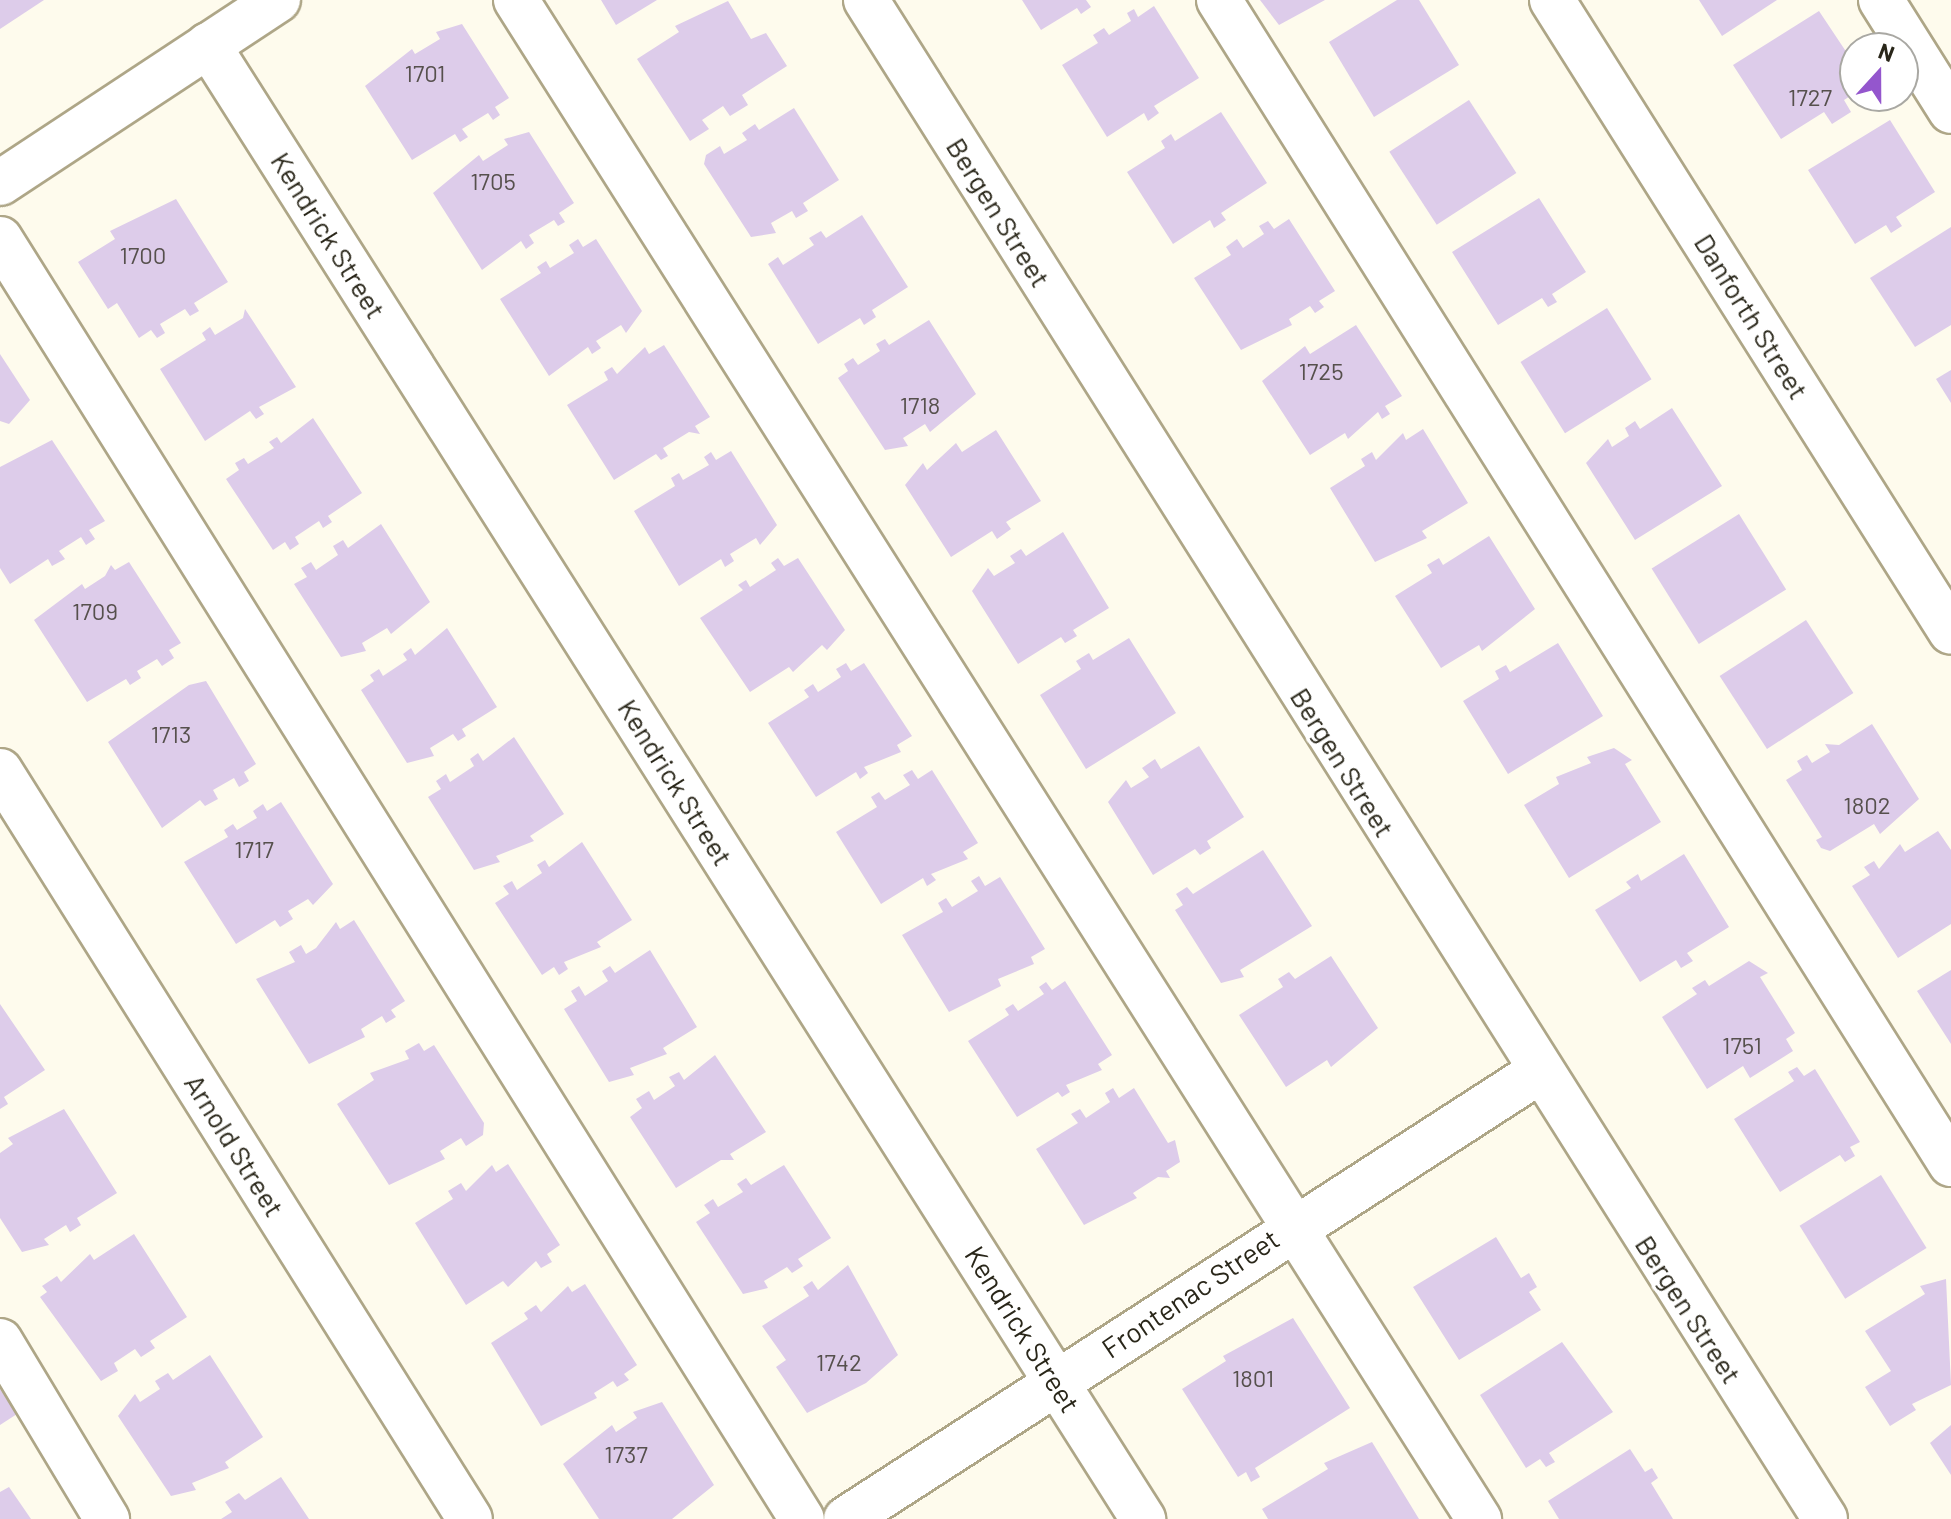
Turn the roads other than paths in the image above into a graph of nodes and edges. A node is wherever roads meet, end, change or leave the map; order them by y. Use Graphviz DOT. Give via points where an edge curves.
graph roads {
  1 [pos="278,0"];
  2 [pos="516,0"];
  3 [pos="866,0"];
  4 [pos="1219,0"];
  5 [pos="1552,0"];
  6 [pos="1881,0"];
  7 [pos="208,45"];
  8 [pos="1951,111"];
  9 [pos="0,183"];
  10 [pos="0,239"];
  11 [pos="1951,632"];
  12 [pos="0,771"];
  13 [pos="1537,1073"];
  14 [pos="1951,1164"];
  15 [pos="1293,1225"];
  16 [pos="0,1341"];
  17 [pos="1057,1382"];
  18 [pos="107,1519"];
  19 [pos="470,1519"];
  20 [pos="802,1519"];
  21 [pos="846,1519"];
  22 [pos="1143,1519"];
  23 [pos="1479,1519"];
  24 [pos="1825,1519"];
  1 -- 7 [label="street"];
  2 -- 15 [label="street"];
  3 -- 13 [label="street, Bergen Street"];
  4 -- 14 [label="street"];
  5 -- 11 [label="street, Danforth Street"];
  6 -- 8 [label="street"];
  7 -- 9 [label="street"];
  7 -- 17 [label="street, Kendrick Street"];
  10 -- 20 [label="street"];
  12 -- 19 [label="street, Arnold Street"];
  13 -- 15 [label="street, Frontenac Street"];
  13 -- 24 [label="street, Bergen Street"];
  15 -- 17 [label="street, Frontenac Street"];
  15 -- 23 [label="street"];
  16 -- 18 [label="street"];
  17 -- 21 [label="street, Frontenac Street"];
  17 -- 22 [label="street, Kendrick Street"];
}
